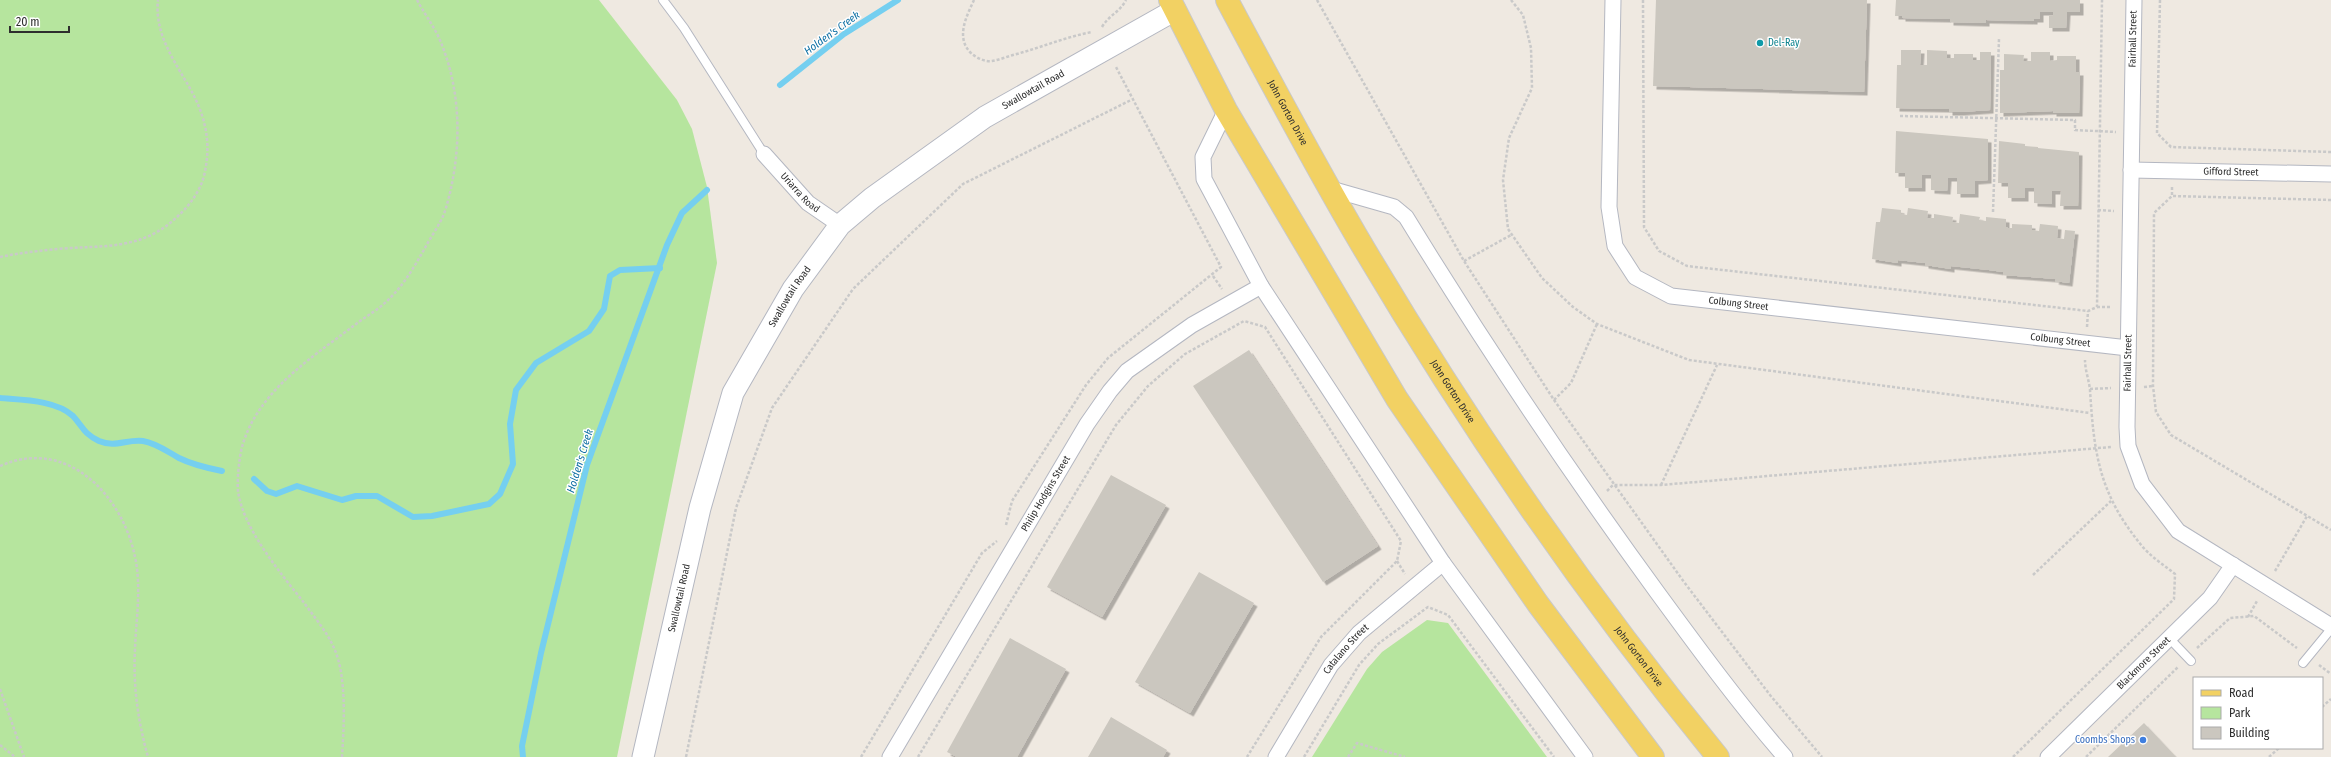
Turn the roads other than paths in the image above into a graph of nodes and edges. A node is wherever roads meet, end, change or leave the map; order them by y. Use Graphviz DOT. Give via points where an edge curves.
graph roads {
  1 [pos="663,0"];
  2 [pos="1227,0"];
  3 [pos="1613,0"];
  4 [pos="2134,0"];
  5 [pos="1172,5"];
  6 [pos="1226,110"];
  7 [pos="764,154"];
  8 [pos="2131,170"];
  9 [pos="2331,174"];
  10 [pos="1331,189"];
  11 [pos="840,225"];
  12 [pos="1261,286"];
  13 [pos="2128,348"];
  14 [pos="1443,563"];
  15 [pos="2233,565"];
  16 [pos="2331,627"];
  17 [pos="2169,638"];
  18 [pos="2189,659"];
  19 [pos="2305,660"];
  20 [pos="643,757"];
  21 [pos="890,757"];
  22 [pos="1276,757"];
  23 [pos="1585,757"];
  24 [pos="1653,757"];
  25 [pos="1718,757"];
  26 [pos="1785,757"];
  27 [pos="2048,757"];
  1 -- 7 [label="lane" via="684,28"];
  2 -- 10 [label="main road, John Gorton Drive"];
  3 -- 13 [label="street, Colbung Street" via="1609,207 1615,246 1635,277 1671,296"];
  4 -- 8 [label="street, Fairhall Street"];
  5 -- 6 [label="main road"];
  5 -- 11 [label="street, Swallowtail Road" via="985,117 872,198"];
  6 -- 12 [label="street" via="1204,157 1204,179"];
  6 -- 24 [label="main road" via="1397,399 1538,604"];
  7 -- 11 [label="street, Uriarra Road" via="808,203"];
  8 -- 9 [label="street, Gifford Street"];
  8 -- 13 [label="street, Fairhall Street"];
  10 -- 25 [label="main road, John Gorton Drive" via="1435,364 1503,468 1588,588"];
  10 -- 26 [label="street" via="1394,207 1406,217 1476,331 1608,524 1709,662"];
  11 -- 20 [label="street, Swallowtail Road" via="793,289 733,393 700,508"];
  12 -- 14 [label="street"];
  12 -- 21 [label="street, Philip Hodgins Street" via="1192,326 1127,371 1110,391 1087,424"];
  13 -- 15 [label="street, Fairhall Street" via="2128,446 2142,484 2178,531"];
  14 -- 22 [label="street, Catalano Street" via="1359,633 1335,660"];
  14 -- 23 [label="street"];
  15 -- 16 [label="street, Fairhall Street"];
  15 -- 17 [label="street, Blackmore Street" via="2210,598"];
  16 -- 19 [label="lane"];
  17 -- 18 [label="lane"];
  17 -- 27 [label="street, Blackmore Street"];
}
